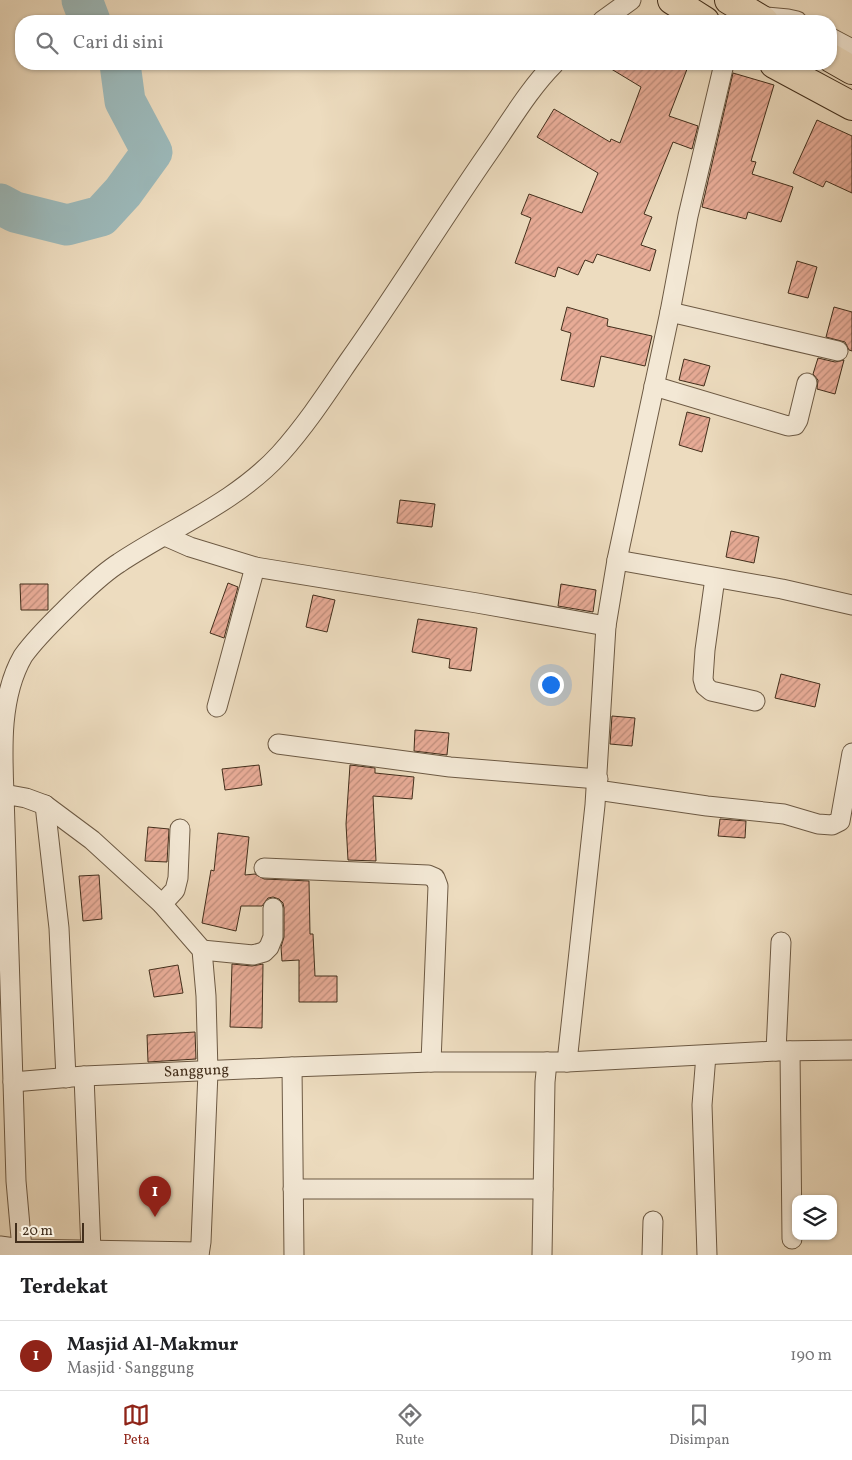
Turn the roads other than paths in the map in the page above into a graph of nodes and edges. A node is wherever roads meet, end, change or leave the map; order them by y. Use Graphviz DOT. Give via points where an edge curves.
graph roads {
  1 [pos="631,0"];
  2 [pos="672,0"];
  3 [pos="729,0"];
  4 [pos="610,15"];
  5 [pos="696,15"];
  6 [pos="753,15"];
  7 [pos="837,41"];
  8 [pos="852,49"];
  9 [pos="837,61"];
  10 [pos="549,70"];
  11 [pos="723,70"];
  12 [pos="785,70"];
  13 [pos="852,70"];
  14 [pos="852,106"];
  15 [pos="670,312"];
  16 [pos="838,351"];
  17 [pos="807,383"];
  18 [pos="654,386"];
  19 [pos="165,536"];
  20 [pos="617,560"];
  21 [pos="255,567"];
  22 [pos="715,578"];
  23 [pos="852,605"];
  24 [pos="606,626"];
  25 [pos="755,701"];
  26 [pos="217,707"];
  27 [pos="278,744"];
  28 [pos="852,753"];
  29 [pos="597,785"];
  30 [pos="4,794"];
  31 [pos="45,805"];
  32 [pos="180,829"];
  33 [pos="264,868"];
  34 [pos="162,904"];
  35 [pos="273,908"];
  36 [pos="781,942"];
  37 [pos="202,950"];
  38 [pos="852,1050"];
  39 [pos="783,1051"];
  40 [pos="706,1054"];
  41 [pos="431,1062"];
  42 [pos="547,1062"];
  43 [pos="567,1062"];
  44 [pos="292,1067"];
  45 [pos="208,1072"];
  46 [pos="75,1077"];
  47 [pos="13,1082"];
  48 [pos="7,1107"];
  49 [pos="8,1180"];
  50 [pos="293,1189"];
  51 [pos="543,1189"];
  52 [pos="653,1221"];
  53 [pos="792,1239"];
  54 [pos="0,1246"];
  55 [pos="22,1249"];
  56 [pos="91,1250"];
  57 [pos="199,1254"];
  58 [pos="294,1255"];
  59 [pos="542,1255"];
  60 [pos="652,1255"];
  61 [pos="706,1255"];
  1 -- 4 [label="street"];
  2 -- 5 [label="highway"];
  3 -- 6 [label="highway"];
  7 -- 8 [label="street"];
  9 -- 13 [label="highway"];
  10 -- 19 [label="street" via="294,438 263,471 237,491"];
  11 -- 15 [label="street" via="688,216"];
  12 -- 14 [label="highway"];
  15 -- 16 [label="street"];
  15 -- 18 [label="street"];
  17 -- 18 [label="street" via="798,420 795,425 788,426"];
  18 -- 20 [label="street"];
  19 -- 21 [label="street" via="190,548"];
  19 -- 30 [label="street" via="109,570 22,656 3,700"];
  20 -- 22 [label="street"];
  20 -- 24 [label="street"];
  21 -- 24 [label="street"];
  21 -- 26 [label="street"];
  22 -- 23 [label="street"];
  22 -- 25 [label="street" via="703,680 711,691"];
  24 -- 29 [label="street"];
  27 -- 29 [label="street"];
  28 -- 29 [label="street" via="840,821 832,825 784,814 707,806"];
  29 -- 43 [label="street"];
  30 -- 31 [label="street"];
  30 -- 47 [label="street"];
  31 -- 34 [label="street" via="92,840"];
  31 -- 46 [label="street"];
  32 -- 34 [label="street" via="178,878 175,890"];
  33 -- 41 [label="street" via="428,875 435,878 438,886"];
  34 -- 37 [label="street"];
  35 -- 37 [label="street" via="273,937 264,952 253,955"];
  36 -- 39 [label="street"];
  37 -- 45 [label="street"];
  38 -- 39 [label="street, Sanggung"];
  39 -- 40 [label="street, Sanggung"];
  39 -- 53 [label="street"];
  40 -- 43 [label="street, Sanggung"];
  40 -- 61 [label="street" via="702,1105"];
  41 -- 42 [label="street, Sanggung"];
  41 -- 44 [label="street, Sanggung"];
  42 -- 43 [label="street, Sanggung"];
  42 -- 51 [label="street"];
  44 -- 45 [label="street, Sanggung"];
  44 -- 50 [label="street"];
  45 -- 46 [label="street, Sanggung"];
  45 -- 57 [label="street"];
  46 -- 47 [label="street, Sanggung"];
  46 -- 56 [label="street"];
  47 -- 48 [label="street"];
  48 -- 49 [label="street"];
  49 -- 55 [label="street"];
  50 -- 51 [label="street"];
  50 -- 58 [label="street"];
  51 -- 59 [label="street"];
  52 -- 60 [label="street"];
  54 -- 55 [label="street"];
  55 -- 56 [label="street"];
  56 -- 57 [label="street"];
}
